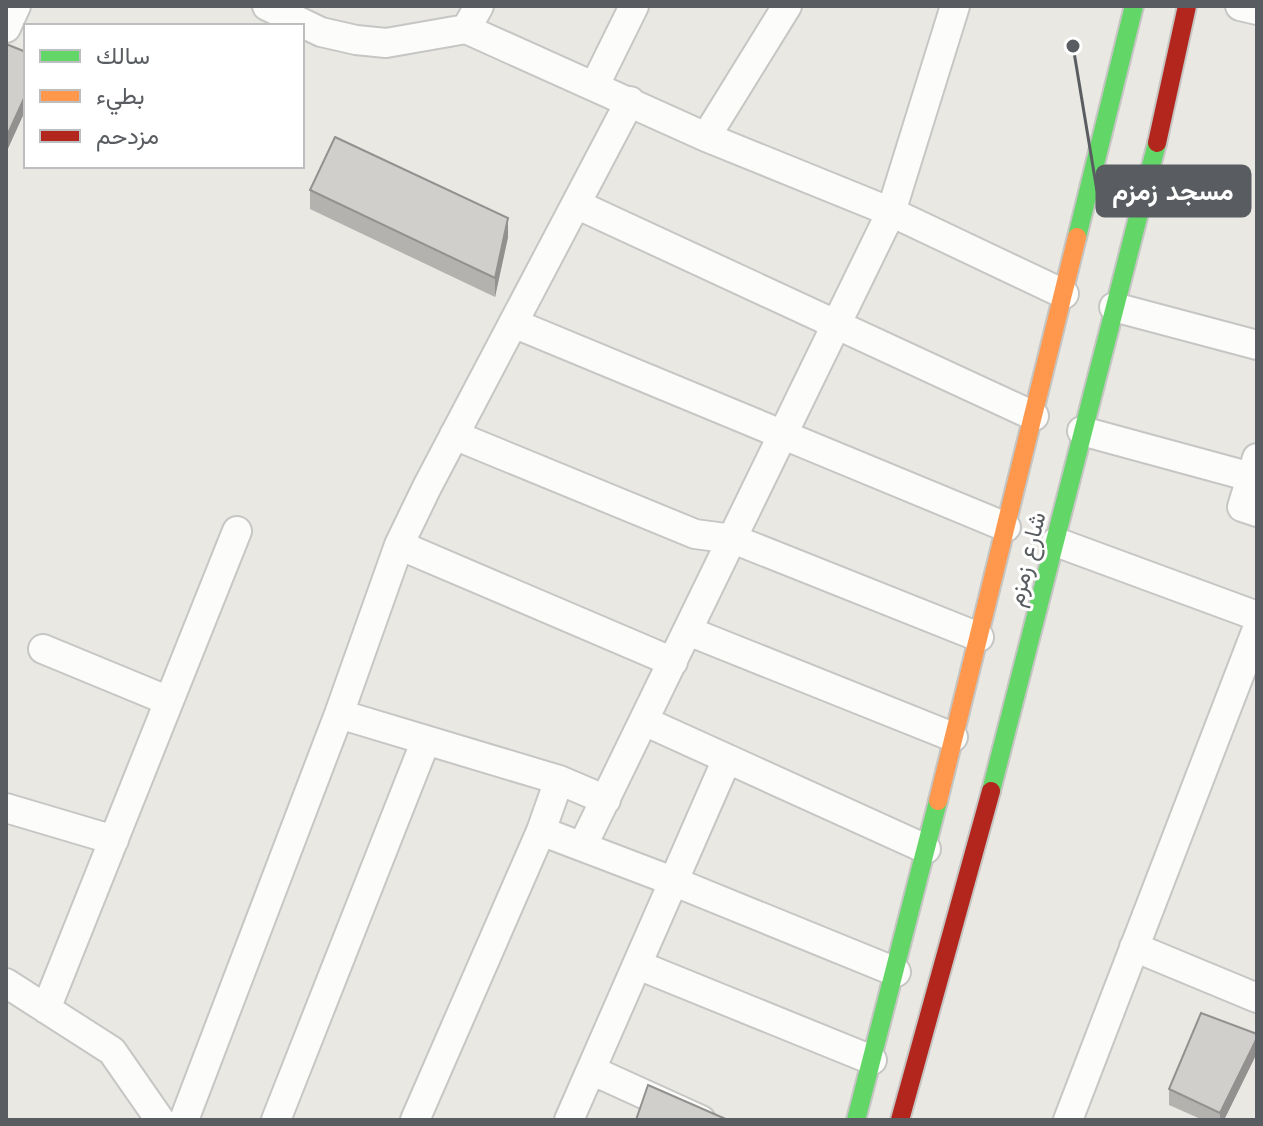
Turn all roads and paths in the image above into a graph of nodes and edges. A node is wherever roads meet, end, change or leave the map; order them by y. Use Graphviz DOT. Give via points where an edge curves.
graph roads {
  1 [pos="16,6"];
  2 [pos="267,6"];
  3 [pos="634,6"];
  4 [pos="787,6"];
  5 [pos="955,6"];
  6 [pos="1134,6"];
  7 [pos="1187,6"];
  8 [pos="1240,6"];
  9 [pos="1257,10"];
  10 [pos="472,17"];
  11 [pos="6,28"];
  12 [pos="595,85"];
  13 [pos="630,101"];
  14 [pos="706,137"];
  15 [pos="576,204"];
  16 [pos="891,212"];
  17 [pos="1064,294"];
  18 [pos="1114,307"];
  19 [pos="513,323"];
  20 [pos="837,324"];
  21 [pos="1257,345"];
  22 [pos="1034,416"];
  23 [pos="1082,431"];
  24 [pos="783,434"];
  25 [pos="454,435"];
  26 [pos="1254,467"];
  27 [pos="1257,512"];
  28 [pos="1006,527"];
  29 [pos="237,531"];
  30 [pos="733,539"];
  31 [pos="1056,542"];
  32 [pos="399,545"];
  33 [pos="1257,616"];
  34 [pos="1257,629"];
  35 [pos="688,631"];
  36 [pos="979,637"];
  37 [pos="43,649"];
  38 [pos="673,662"];
  39 [pos="979,688"];
  40 [pos="1017,698"];
  41 [pos="169,701"];
  42 [pos="339,714"];
  43 [pos="644,721"];
  44 [pos="953,737"];
  45 [pos="426,740"];
  46 [pos="727,759"];
  47 [pos="559,780"];
  48 [pos="606,800"];
  49 [pos="6,808"];
  50 [pos="541,831"];
  51 [pos="114,840"];
  52 [pos="583,845"];
  53 [pos="926,849"];
  54 [pos="675,882"];
  55 [pos="1134,947"];
  56 [pos="638,965"];
  57 [pos="896,972"];
  58 [pos="6,983"];
  59 [pos="1257,998"];
  60 [pos="46,1009"];
  61 [pos="872,1060"];
  62 [pos="591,1070"];
  63 [pos="160,1120"];
  64 [pos="184,1120"];
  65 [pos="276,1120"];
  66 [pos="415,1120"];
  67 [pos="569,1120"];
  68 [pos="701,1120"];
  69 [pos="856,1120"];
  70 [pos="900,1120"];
  71 [pos="1068,1120"];
  1 -- 11 [label="street"];
  2 -- 10 [label="street" via="321,32 386,43"];
  3 -- 12 [label="street"];
  4 -- 14 [label="street"];
  5 -- 16 [label="street"];
  6 -- 17 [label="main road, شارع زمزم" via="1105,151"];
  7 -- 18 [label="main road, شارع زمزم"];
  8 -- 9 [label="street"];
  10 -- 12 [label="street"];
  12 -- 13 [label="street"];
  13 -- 14 [label="street"];
  13 -- 15 [label="street"];
  14 -- 16 [label="street"];
  15 -- 19 [label="street"];
  15 -- 20 [label="street"];
  16 -- 17 [label="street"];
  16 -- 20 [label="street"];
  17 -- 22 [label="main road, شارع زمزم"];
  18 -- 21 [label="street"];
  18 -- 23 [label="main road, شارع زمزم"];
  19 -- 24 [label="street"];
  19 -- 25 [label="street"];
  20 -- 22 [label="street"];
  20 -- 24 [label="street"];
  22 -- 28 [label="main road, شارع زمزم"];
  23 -- 26 [label="street"];
  23 -- 31 [label="main road, شارع زمزم"];
  24 -- 28 [label="street"];
  24 -- 30 [label="street"];
  25 -- 30 [label="street" via="695,534"];
  25 -- 32 [label="street"];
  26 -- 27 [label="street" via="1242,507"];
  28 -- 36 [label="main road, شارع زمزم"];
  29 -- 41 [label="street"];
  30 -- 35 [label="street"];
  30 -- 36 [label="street"];
  31 -- 33 [label="street"];
  31 -- 40 [label="main road, شارع زمزم"];
  32 -- 38 [label="street"];
  32 -- 42 [label="street"];
  34 -- 55 [label="street"];
  35 -- 38 [label="street"];
  35 -- 44 [label="street"];
  36 -- 39 [label="main road, شارع زمزم"];
  37 -- 41 [label="street"];
  38 -- 43 [label="street"];
  39 -- 40 [label="main road"];
  39 -- 44 [label="main road, شارع زمزم"];
  40 -- 70 [label="main road, شارع زمزم"];
  41 -- 51 [label="street"];
  42 -- 45 [label="street"];
  42 -- 64 [label="street"];
  43 -- 46 [label="street"];
  43 -- 48 [label="street"];
  44 -- 53 [label="main road, شارع زمزم"];
  45 -- 47 [label="street"];
  45 -- 65 [label="street"];
  46 -- 53 [label="street"];
  46 -- 54 [label="street"];
  47 -- 48 [label="street"];
  47 -- 50 [label="street"];
  48 -- 52 [label="street"];
  49 -- 51 [label="street"];
  50 -- 52 [label="street"];
  50 -- 66 [label="street"];
  51 -- 60 [label="street"];
  52 -- 54 [label="street"];
  53 -- 57 [label="main road, شارع زمزم"];
  54 -- 56 [label="street"];
  54 -- 57 [label="street"];
  55 -- 59 [label="street"];
  55 -- 71 [label="street"];
  56 -- 61 [label="street"];
  56 -- 62 [label="street"];
  57 -- 61 [label="main road, شارع زمزم"];
  58 -- 60 [label="street"];
  60 -- 63 [label="street" via="112,1051"];
  61 -- 69 [label="main road, شارع زمزم"];
  62 -- 67 [label="street"];
  62 -- 68 [label="street"];
}
